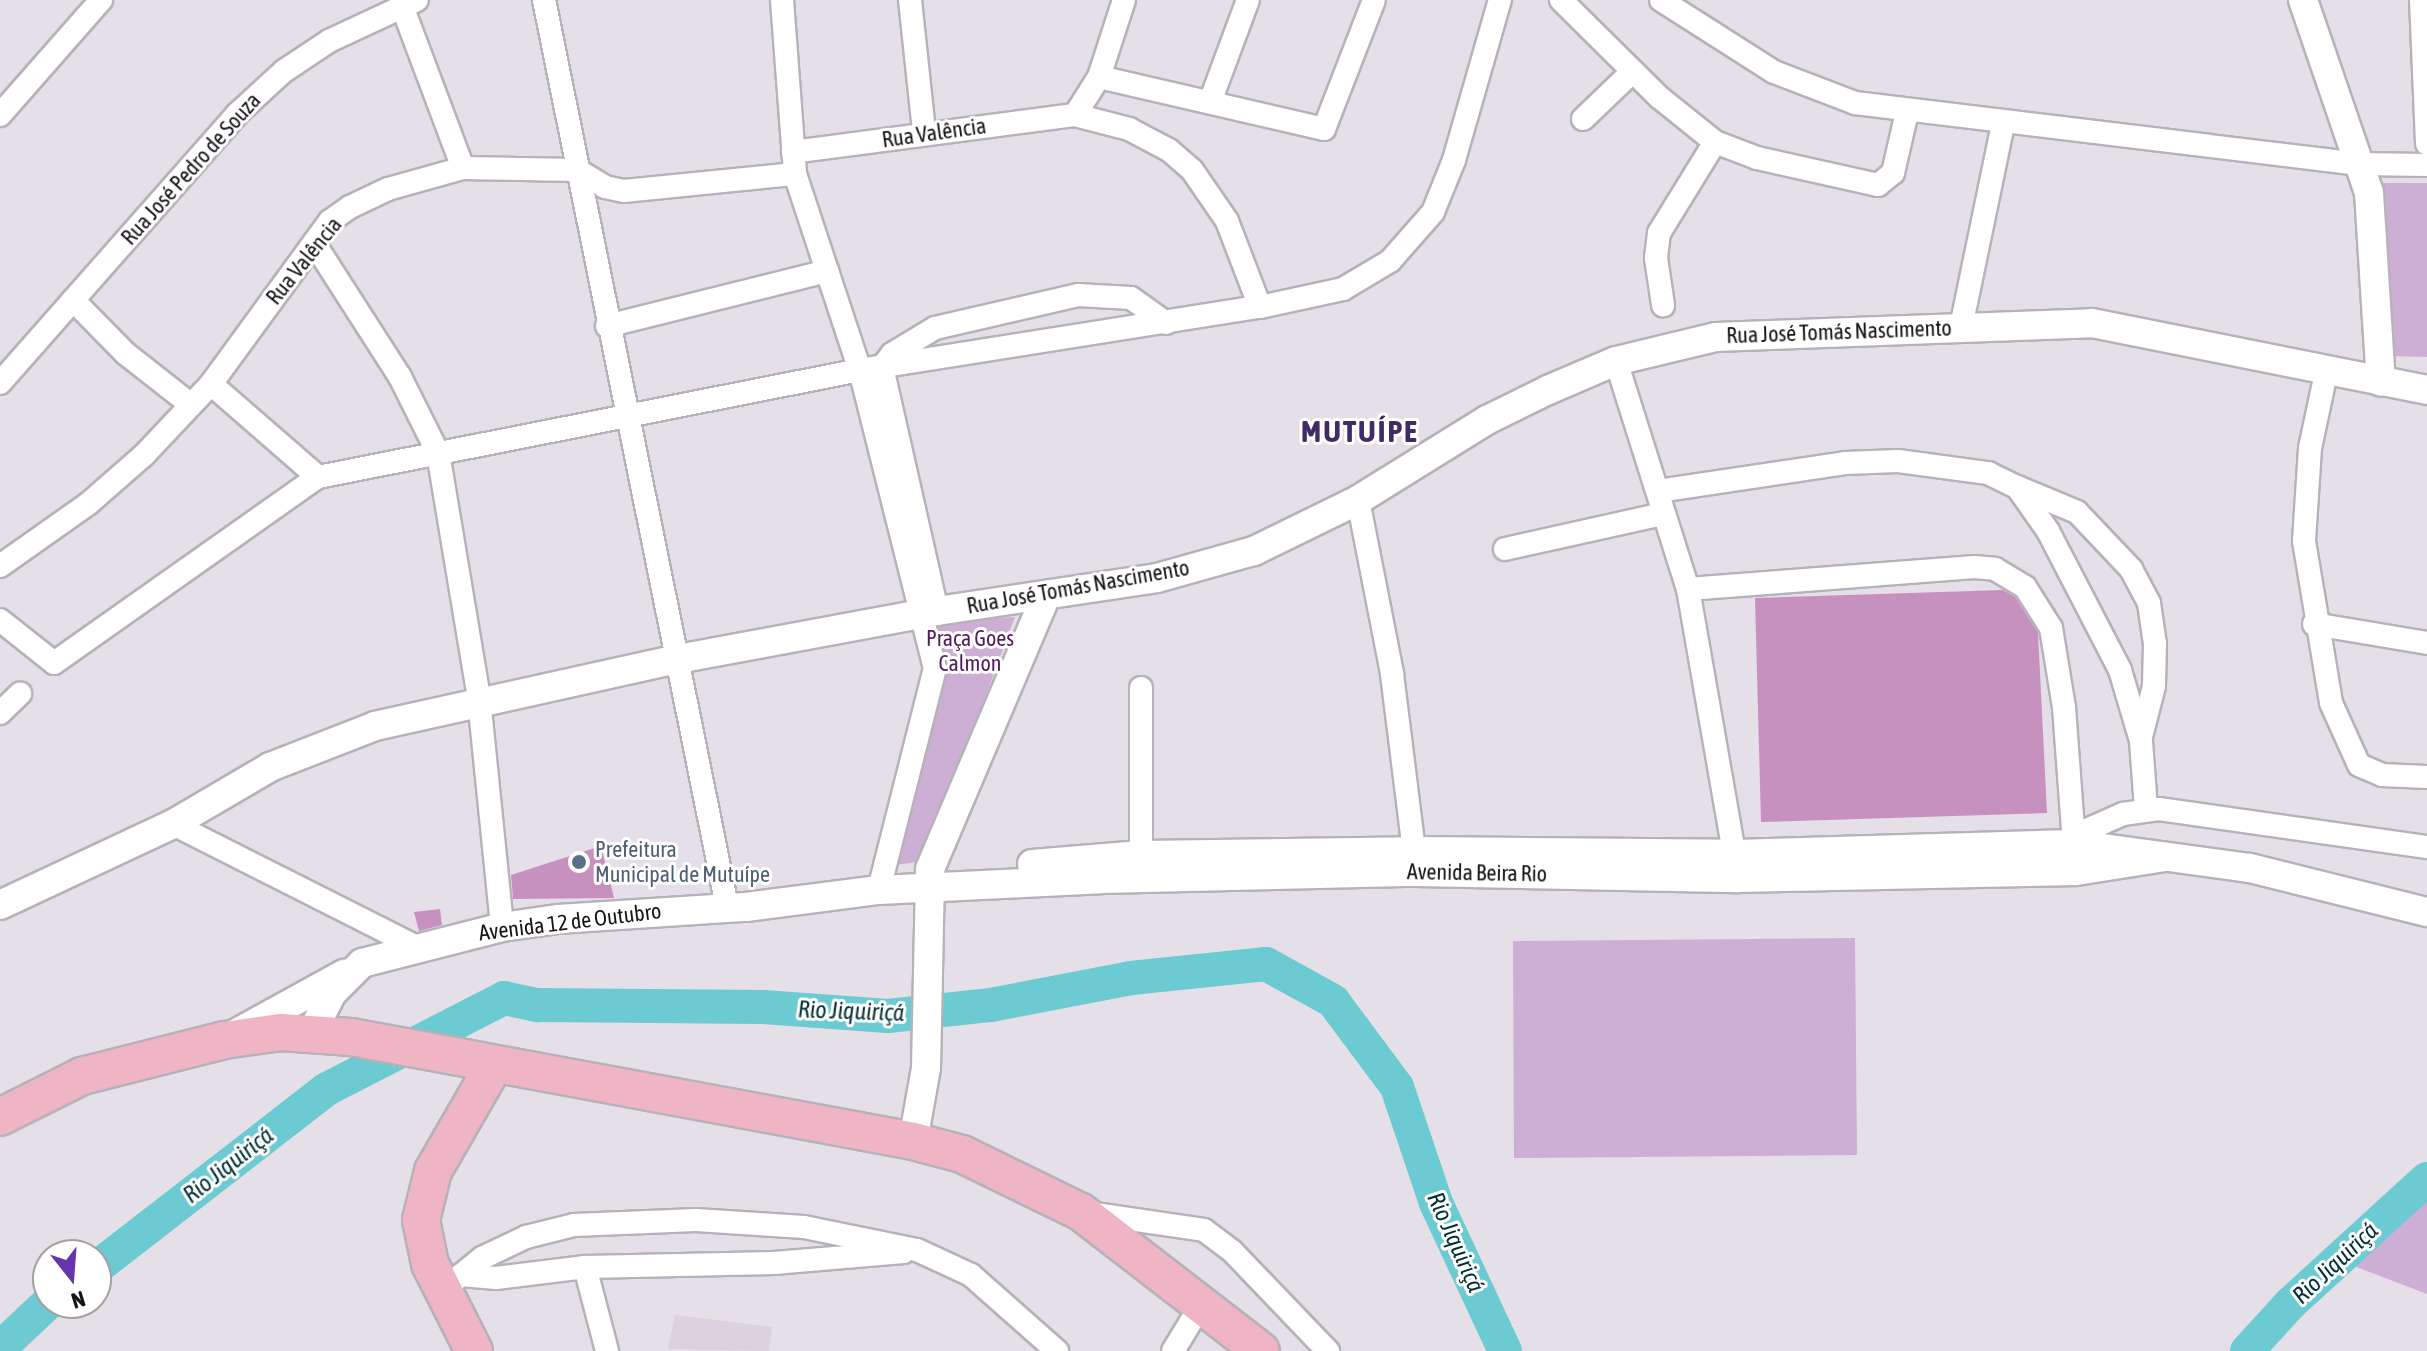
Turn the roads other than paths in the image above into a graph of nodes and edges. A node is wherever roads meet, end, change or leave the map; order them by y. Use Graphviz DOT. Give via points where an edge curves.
graph roads {
  1 [pos="101,0"];
  2 [pos="544,0"];
  3 [pos="782,0"];
  4 [pos="910,0"];
  5 [pos="1124,0"];
  6 [pos="1248,0"];
  7 [pos="1374,0"];
  8 [pos="1500,0"];
  9 [pos="1561,0"];
  10 [pos="1661,0"];
  11 [pos="2303,0"];
  12 [pos="2421,0"];
  13 [pos="410,3"];
  14 [pos="1633,71"];
  15 [pos="1099,77"];
  16 [pos="1210,102"];
  17 [pos="1907,112"];
  18 [pos="0,115"];
  19 [pos="1075,115"];
  20 [pos="1583,119"];
  21 [pos="2003,125"];
  22 [pos="924,131"];
  23 [pos="1715,142"];
  24 [pos="2427,144"];
  25 [pos="794,163"];
  26 [pos="2359,164"];
  27 [pos="2427,165"];
  28 [pos="463,168"];
  29 [pos="577,170"];
  30 [pos="314,243"];
  31 [pos="827,271"];
  32 [pos="73,300"];
  33 [pos="1663,305"];
  34 [pos="1260,307"];
  35 [pos="1166,323"];
  36 [pos="607,326"];
  37 [pos="1961,327"];
  38 [pos="1616,361"];
  39 [pos="871,369"];
  40 [pos="2326,373"];
  41 [pos="2381,382"];
  42 [pos="0,383"];
  43 [pos="211,384"];
  44 [pos="2427,390"];
  45 [pos="191,405"];
  46 [pos="628,416"];
  47 [pos="438,453"];
  48 [pos="318,477"];
  49 [pos="2017,487"];
  50 [pos="1658,491"];
  51 [pos="1358,500"];
  52 [pos="1663,514"];
  53 [pos="1505,549"];
  54 [pos="0,566"];
  55 [pos="1688,589"];
  56 [pos="1046,596"];
  57 [pos="927,613"];
  58 [pos="0,620"];
  59 [pos="2314,624"];
  60 [pos="2427,643"];
  61 [pos="678,659"];
  62 [pos="1141,688"];
  63 [pos="20,694"];
  64 [pos="479,699"];
  65 [pos="0,713"];
  66 [pos="2141,741"];
  67 [pos="2427,777"];
  68 [pos="2146,809"];
  69 [pos="173,824"];
  70 [pos="2427,847"];
  71 [pos="2074,850"];
  72 [pos="1415,861"];
  73 [pos="1737,866"];
  74 [pos="1141,867"];
  75 [pos="929,878"];
  76 [pos="879,882"];
  77 [pos="0,905"];
  78 [pos="727,906"];
  79 [pos="2427,912"];
  80 [pos="502,927"];
  81 [pos="415,946"];
  82 [pos="348,971"];
  83 [pos="311,1034"];
  84 [pos="224,1040"];
  85 [pos="488,1066"];
  86 [pos="0,1117"];
  87 [pos="913,1141"];
  88 [pos="1081,1212"];
  89 [pos="917,1250"];
  90 [pos="585,1267"];
  91 [pos="452,1282"];
  92 [pos="1201,1305"];
  93 [pos="1032,1343"];
  94 [pos="474,1351"];
  95 [pos="607,1351"];
  96 [pos="1057,1351"];
  97 [pos="1173,1351"];
  98 [pos="1261,1351"];
  99 [pos="1328,1351"];
  1 -- 18 [label="street"];
  2 -- 29 [label="street"];
  3 -- 25 [label="street"];
  4 -- 22 [label="street"];
  5 -- 15 [label="street"];
  6 -- 16 [label="street"];
  7 -- 16 [label="street" via="1324,129"];
  8 -- 34 [label="street" via="1454,160 1433,212 1390,261 1360,280"];
  9 -- 14 [label="street"];
  10 -- 17 [label="street" via="1736,52 1814,91"];
  11 -- 26 [label="street"];
  12 -- 24 [label="street"];
  13 -- 28 [label="street"];
  13 -- 32 [label="street, Rua José Pedro de Souza" via="329,41 284,71 237,114"];
  14 -- 20 [label="street"];
  14 -- 23 [label="street"];
  15 -- 16 [label="street"];
  15 -- 19 [label="street"];
  17 -- 21 [label="street"];
  17 -- 23 [label="street" via="1893,173 1878,185 1757,158"];
  19 -- 22 [label="street, Rua Valência"];
  19 -- 34 [label="street" via="1129,129 1169,150 1192,170 1227,221"];
  21 -- 26 [label="street"];
  21 -- 37 [label="street"];
  22 -- 25 [label="street, Rua Valência"];
  23 -- 33 [label="street" via="1659,233 1656,258"];
  25 -- 29 [label="street, Rua Valência" via="624,191 605,187"];
  25 -- 31 [label="street"];
  26 -- 27 [label="street"];
  26 -- 41 [label="street" via="2369,193"];
  28 -- 29 [label="street, Rua Valência"];
  28 -- 30 [label="street, Rua Valência" via="388,189 350,207"];
  29 -- 36 [label="street"];
  30 -- 43 [label="street, Rua Valência"];
  30 -- 47 [label="street" via="400,377"];
  31 -- 36 [label="street"];
  31 -- 39 [label="street"];
  32 -- 42 [label="street, Rua José Pedro de Souza"];
  32 -- 45 [label="street" via="125,353"];
  34 -- 35 [label="street"];
  35 -- 39 [label="street"];
  35 -- 39 [label="street" via="1131,298 1078,295 1031,302 918,335"];
  36 -- 46 [label="street"];
  37 -- 38 [label="street, Rua José Tomás Nascimento" via="1716,337"];
  37 -- 40 [label="street, Rua José Tomás Nascimento" via="2092,323"];
  38 -- 50 [label="street"];
  38 -- 51 [label="street, Rua José Tomás Nascimento" via="1487,420"];
  39 -- 46 [label="street"];
  39 -- 57 [label="street"];
  40 -- 41 [label="street, Rua José Tomás Nascimento"];
  40 -- 59 [label="street" via="2303,509"];
  41 -- 44 [label="street, Rua José Tomás Nascimento"];
  43 -- 45 [label="street, Rua Valência"];
  43 -- 48 [label="street"];
  45 -- 54 [label="street, Rua Valência" via="88,504"];
  46 -- 47 [label="street"];
  46 -- 61 [label="street"];
  47 -- 48 [label="street"];
  47 -- 64 [label="street"];
  48 -- 58 [label="street" via="54,663"];
  49 -- 50 [label="street" via="1988,473 1898,461 1845,463"];
  49 -- 66 [label="street" via="2048,531 2120,670"];
  49 -- 66 [label="street" via="2077,512 2131,569 2149,603 2154,686"];
  50 -- 52 [label="street"];
  51 -- 56 [label="street, Rua José Tomás Nascimento" via="1254,551 1157,578"];
  51 -- 72 [label="street" via="1392,674"];
  52 -- 53 [label="street"];
  52 -- 55 [label="street"];
  55 -- 71 [label="street" via="1974,567 1995,569 2025,587 2051,628 2064,707"];
  55 -- 73 [label="street"];
  56 -- 57 [label="street, Rua José Tomás Nascimento"];
  56 -- 75 [label="street"];
  57 -- 61 [label="street, Rua José Tomás Nascimento"];
  57 -- 76 [label="street" via="935,668"];
  59 -- 60 [label="street"];
  59 -- 67 [label="street" via="2331,703 2359,765 2382,775"];
  61 -- 64 [label="street, Rua José Tomás Nascimento"];
  61 -- 78 [label="street"];
  62 -- 74 [label="street"];
  63 -- 65 [label="street"];
  64 -- 69 [label="street, Rua José Tomás Nascimento" via="310,749"];
  64 -- 80 [label="street"];
  66 -- 68 [label="street"];
  68 -- 70 [label="street" via="2303,826"];
  68 -- 71 [label="street"];
  69 -- 77 [label="street, Rua José Tomás Nascimento"];
  69 -- 81 [label="street"];
  71 -- 73 [label="street, Avenida Beira Rio"];
  71 -- 79 [label="street, Avenida Beira Rio" via="2164,857 2335,886"];
  72 -- 73 [label="street, Avenida Beira Rio"];
  72 -- 74 [label="street, Avenida Beira Rio"];
  74 -- 75 [label="street, Avenida Beira Rio"];
  75 -- 76 [label="street, Avenida Beira Rio"];
  75 -- 87 [label="street" via="926,1068"];
  76 -- 78 [label="street, Avenida 12 de Outubro"];
  78 -- 80 [label="street, Avenida 12 de Outubro"];
  80 -- 81 [label="street, Avenida 12 de Outubro"];
  81 -- 82 [label="street, Avenida 12 de Outubro"];
  82 -- 83 [label="street"];
  82 -- 84 [label="street, Avenida 12 de Outubro"];
  83 -- 84 [label="main road"];
  83 -- 85 [label="main road" via="351,1037"];
  84 -- 86 [label="main road" via="82,1076"];
  85 -- 87 [label="main road"];
  85 -- 91 [label="main road" via="423,1200 424,1241"];
  87 -- 88 [label="main road" via="962,1154"];
  88 -- 92 [label="main road"];
  88 -- 99 [label="street" via="1204,1230 1232,1251"];
  89 -- 90 [label="street" via="774,1263"];
  89 -- 91 [label="street" via="804,1227 696,1220 574,1225 526,1237 482,1258"];
  89 -- 93 [label="street" via="971,1275"];
  90 -- 91 [label="street"];
  90 -- 95 [label="street"];
  91 -- 94 [label="main road"];
  92 -- 97 [label="street"];
  92 -- 98 [label="main road"];
  93 -- 96 [label="street"];
}
